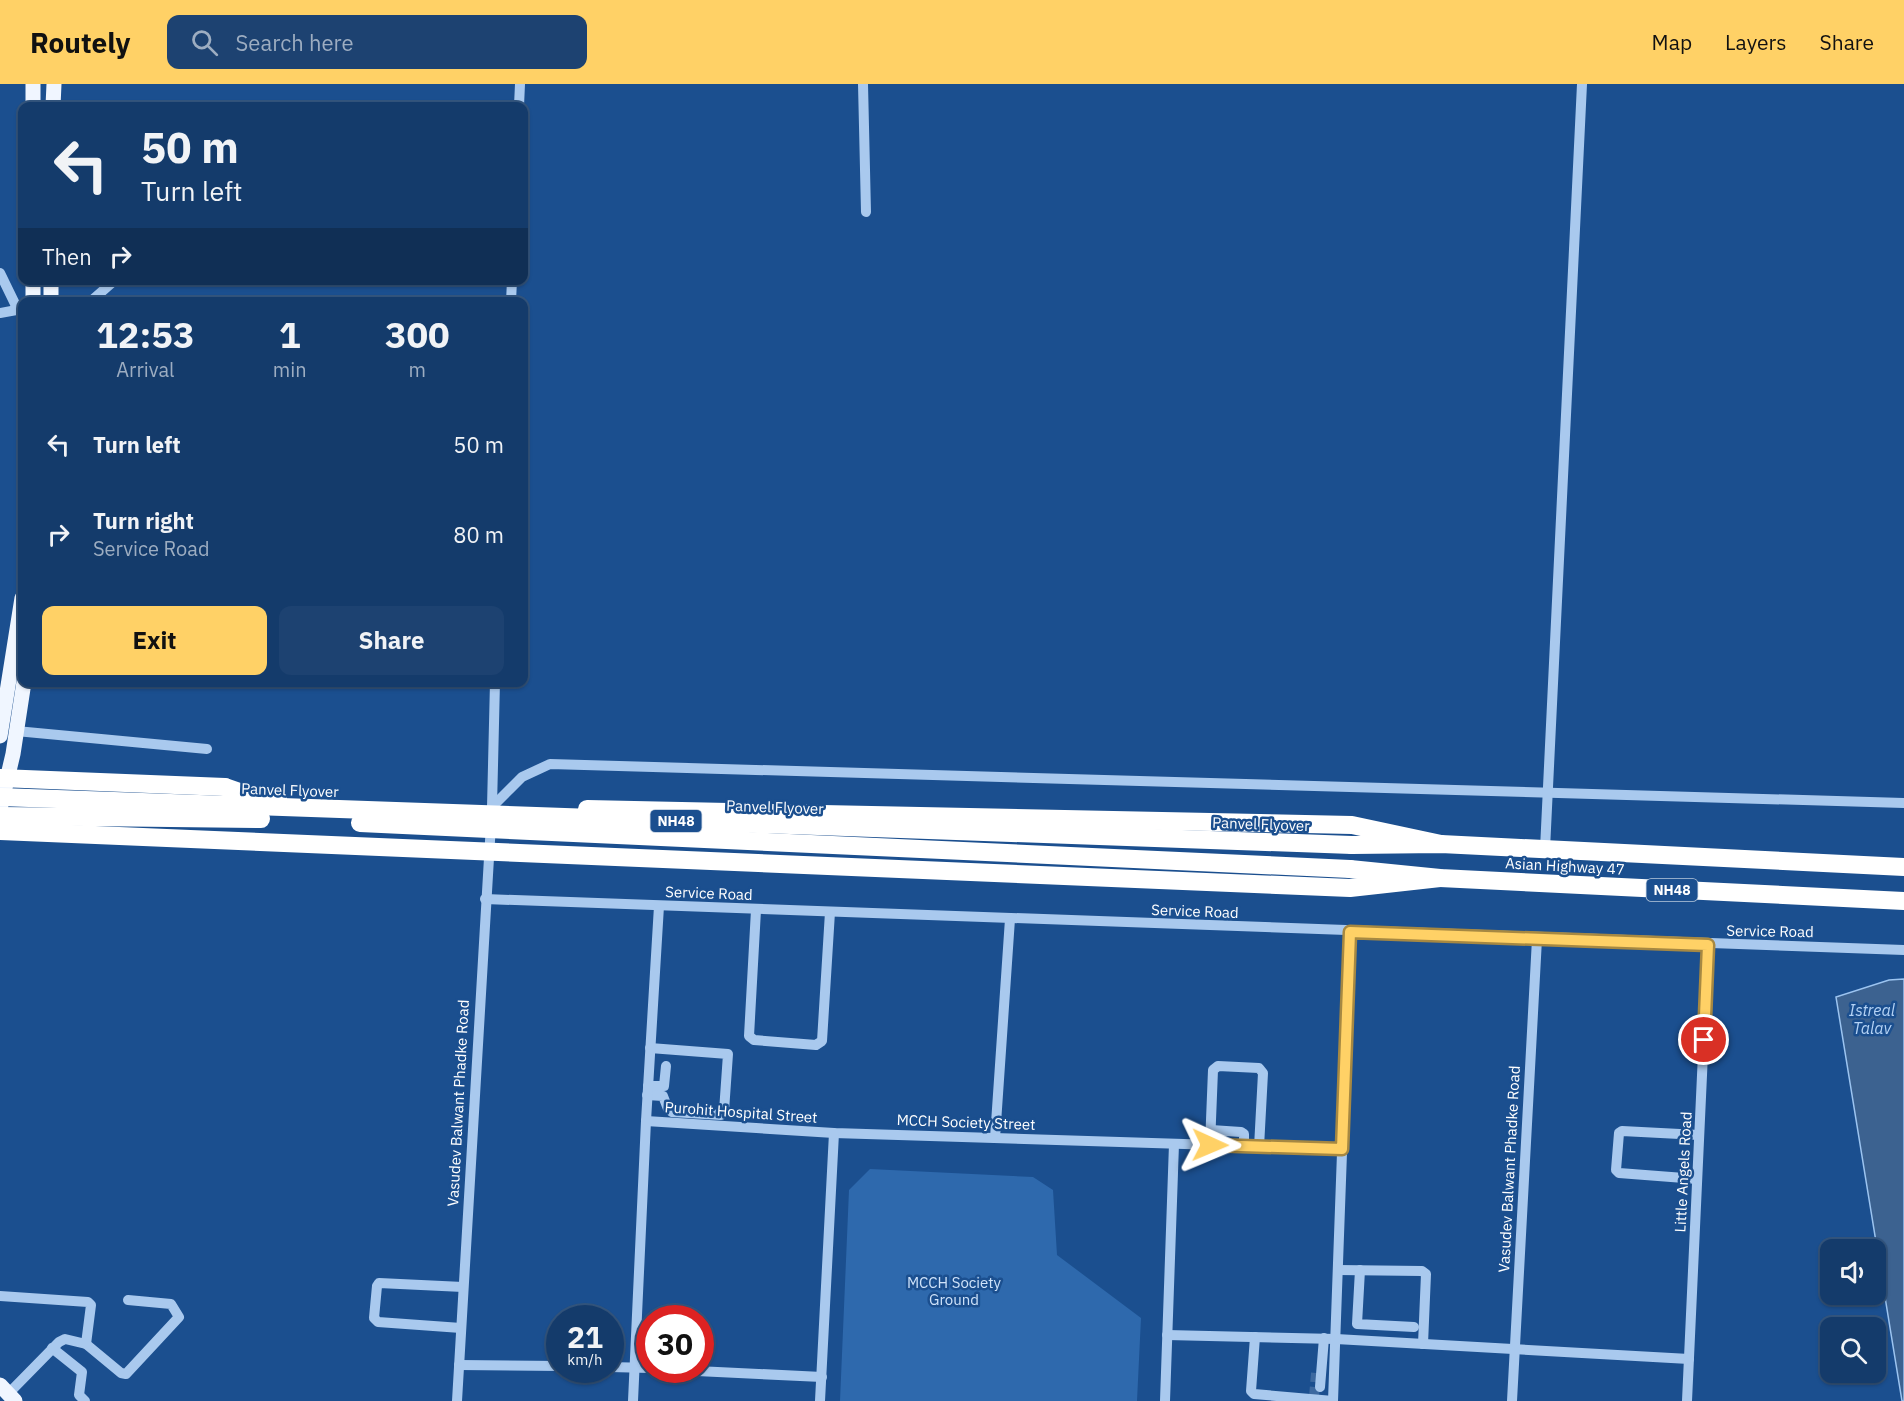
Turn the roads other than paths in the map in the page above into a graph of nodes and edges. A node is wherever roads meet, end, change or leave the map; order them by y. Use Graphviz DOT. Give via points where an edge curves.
graph roads {
  1 [pos="33,84"];
  2 [pos="54,84"];
  3 [pos="520,84"];
  4 [pos="863,84"];
  5 [pos="1582,84"];
  6 [pos="33,102"];
  7 [pos="53,102"];
  8 [pos="519,102"];
  9 [pos="866,212"];
  10 [pos="0,273"];
  11 [pos="109,285"];
  12 [pos="96,297"];
  13 [pos="18,305"];
  14 [pos="18,309"];
  15 [pos="0,313"];
  16 [pos="18,616"];
  17 [pos="6,669"];
  18 [pos="23,687"];
  19 [pos="495,687"];
  20 [pos="16,731"];
  21 [pos="0,736"];
  22 [pos="207,749"];
  23 [pos="0,778"];
  24 [pos="1549,792"];
  25 [pos="0,797"];
  26 [pos="1904,803"];
  27 [pos="492,807"];
  28 [pos="0,808"];
  29 [pos="0,816"];
  30 [pos="0,831"];
  31 [pos="1441,844"];
  32 [pos="1545,849"];
  33 [pos="487,850"];
  34 [pos="1904,867"];
  35 [pos="1440,878"];
  36 [pos="484,899"];
  37 [pos="1904,901"];
  38 [pos="659,906"];
  39 [pos="756,910"];
  40 [pos="830,912"];
  41 [pos="1010,919"];
  42 [pos="1350,932"];
  43 [pos="1538,939"];
  44 [pos="1708,945"];
  45 [pos="1904,950"];
  46 [pos="650,1048"];
  47 [pos="666,1066"];
  48 [pos="647,1090"];
  49 [pos="717,1120"];
  50 [pos="646,1121"];
  51 [pos="1210,1130"];
  52 [pos="834,1133"];
  53 [pos="1700,1135"];
  54 [pos="995,1138"];
  55 [pos="1174,1144"];
  56 [pos="1210,1145"];
  57 [pos="1244,1146"];
  58 [pos="1259,1147"];
  59 [pos="1342,1149"];
  60 [pos="1698,1179"];
  61 [pos="1338,1270"];
  62 [pos="1360,1270"];
  63 [pos="463,1287"];
  64 [pos="0,1296"];
  65 [pos="128,1300"];
  66 [pos="1336,1323"];
  67 [pos="1358,1324"];
  68 [pos="1414,1327"];
  69 [pos="461,1328"];
  70 [pos="1167,1335"];
  71 [pos="1255,1337"];
  72 [pos="1322,1338"];
  73 [pos="1336,1339"];
  74 [pos="86,1344"];
  75 [pos="1423,1344"];
  76 [pos="52,1348"];
  77 [pos="1513,1349"];
  78 [pos="1689,1359"];
  79 [pos="459,1365"];
  80 [pos="546,1366"];
  81 [pos="624,1367"];
  82 [pos="634,1367"];
  83 [pos="714,1372"];
  84 [pos="822,1377"];
  85 [pos="8,1393"];
  86 [pos="1317,1394"];
  87 [pos="1334,1399"];
  88 [pos="85,1401"];
  89 [pos="457,1401"];
  90 [pos="633,1401"];
  91 [pos="820,1401"];
  92 [pos="1165,1401"];
  93 [pos="1512,1401"];
  94 [pos="1687,1401"];
  1 -- 6 [label="main road"];
  2 -- 7 [label="main road"];
  3 -- 8 [label="street"];
  4 -- 9 [label="street"];
  5 -- 24 [label="street"];
  10 -- 13 [label="street"];
  11 -- 12 [label="street"];
  14 -- 15 [label="street"];
  16 -- 17 [label="main road"];
  17 -- 21 [label="main road"];
  18 -- 20 [label="main road"];
  19 -- 27 [label="street, Vasudev Balwant Phadke Road"];
  20 -- 22 [label="street"];
  20 -- 28 [label="main road"];
  23 -- 27 [label="highway, bridge" via="225,787 257,798"];
  24 -- 26 [label="street"];
  24 -- 27 [label="street" via="550,764 522,777"];
  24 -- 32 [label="street"];
  25 -- 31 [label="highway, Panvel Flyover / NH48, bridge" via="1352,845"];
  27 -- 31 [label="highway" via="1352,825"];
  27 -- 33 [label="street, Vasudev Balwant Phadke Road"];
  29 -- 35 [label="highway, Panvel Flyover / NH48, bridge" via="284,819 1350,869"];
  30 -- 33 [label="highway"];
  31 -- 32 [label="highway, Asian Highway 47 / NH48"];
  32 -- 34 [label="highway, Asian Highway 47 / NH48"];
  33 -- 35 [label="highway" via="1350,888"];
  33 -- 36 [label="street, Vasudev Balwant Phadke Road"];
  35 -- 37 [label="highway, Asian Highway 47 / NH48"];
  36 -- 38 [label="street, Service Road"];
  36 -- 63 [label="street, Vasudev Balwant Phadke Road"];
  38 -- 39 [label="street, Service Road"];
  38 -- 46 [label="street"];
  39 -- 40 [label="street, Service Road"];
  39 -- 40 [label="street" via="749,1036 754,1040 816,1045 822,1041"];
  40 -- 41 [label="street, Service Road"];
  41 -- 42 [label="street, Service Road"];
  41 -- 54 [label="street"];
  42 -- 43 [label="street, Service Road"];
  42 -- 59 [label="street"];
  43 -- 44 [label="street, Service Road"];
  43 -- 77 [label="street, Vasudev Balwant Phadke Road"];
  44 -- 45 [label="street, Service Road"];
  44 -- 53 [label="street, Little Angels Road"];
  46 -- 48 [label="street"];
  46 -- 49 [label="street" via="728,1054 724,1111"];
  47 -- 48 [label="street" via="664,1086"];
  48 -- 49 [label="street" via="663,1096 672,1112"];
  48 -- 50 [label="street"];
  49 -- 50 [label="street, Purohit Hospital Street"];
  49 -- 52 [label="street, Purohit Hospital Street"];
  50 -- 82 [label="street"];
  51 -- 56 [label="street"];
  51 -- 57 [label="street" via="1241,1132"];
  51 -- 58 [label="street" via="1213,1070 1218,1066 1259,1068 1263,1073"];
  52 -- 54 [label="street, MCCH Society Street"];
  52 -- 84 [label="street"];
  53 -- 60 [label="street, Little Angels Road"];
  53 -- 60 [label="street" via="1622,1131 1616,1170"];
  54 -- 55 [label="street, MCCH Society Street"];
  55 -- 56 [label="street"];
  55 -- 70 [label="street"];
  56 -- 57 [label="street"];
  57 -- 58 [label="street"];
  58 -- 59 [label="street"];
  59 -- 61 [label="street"];
  60 -- 78 [label="street, Little Angels Road"];
  61 -- 62 [label="street"];
  61 -- 66 [label="street"];
  62 -- 67 [label="street"];
  62 -- 75 [label="street" via="1426,1274"];
  63 -- 69 [label="street, Vasudev Balwant Phadke Road"];
  63 -- 69 [label="street" via="380,1283 374,1318 378,1322"];
  64 -- 74 [label="street" via="88,1302 91,1305"];
  65 -- 74 [label="street" via="171,1304 179,1317 126,1374"];
  66 -- 67 [label="street"];
  66 -- 73 [label="street"];
  67 -- 68 [label="street"];
  69 -- 79 [label="street, Vasudev Balwant Phadke Road"];
  70 -- 71 [label="street"];
  70 -- 92 [label="street"];
  71 -- 72 [label="street"];
  71 -- 86 [label="street" via="1251,1391 1254,1394"];
  72 -- 73 [label="street"];
  72 -- 86 [label="street"];
  73 -- 75 [label="street"];
  73 -- 87 [label="street"];
  74 -- 76 [label="street" via="65,1339"];
  75 -- 77 [label="street"];
  76 -- 85 [label="street"];
  76 -- 88 [label="street" via="82,1372 79,1395"];
  77 -- 78 [label="street"];
  77 -- 93 [label="street, Vasudev Balwant Phadke Road"];
  78 -- 94 [label="street, Little Angels Road"];
  79 -- 80 [label="street"];
  79 -- 89 [label="street, Vasudev Balwant Phadke Road"];
  81 -- 82 [label="street"];
  82 -- 90 [label="street"];
  83 -- 84 [label="street"];
  84 -- 91 [label="street"];
  86 -- 87 [label="street"];
}
